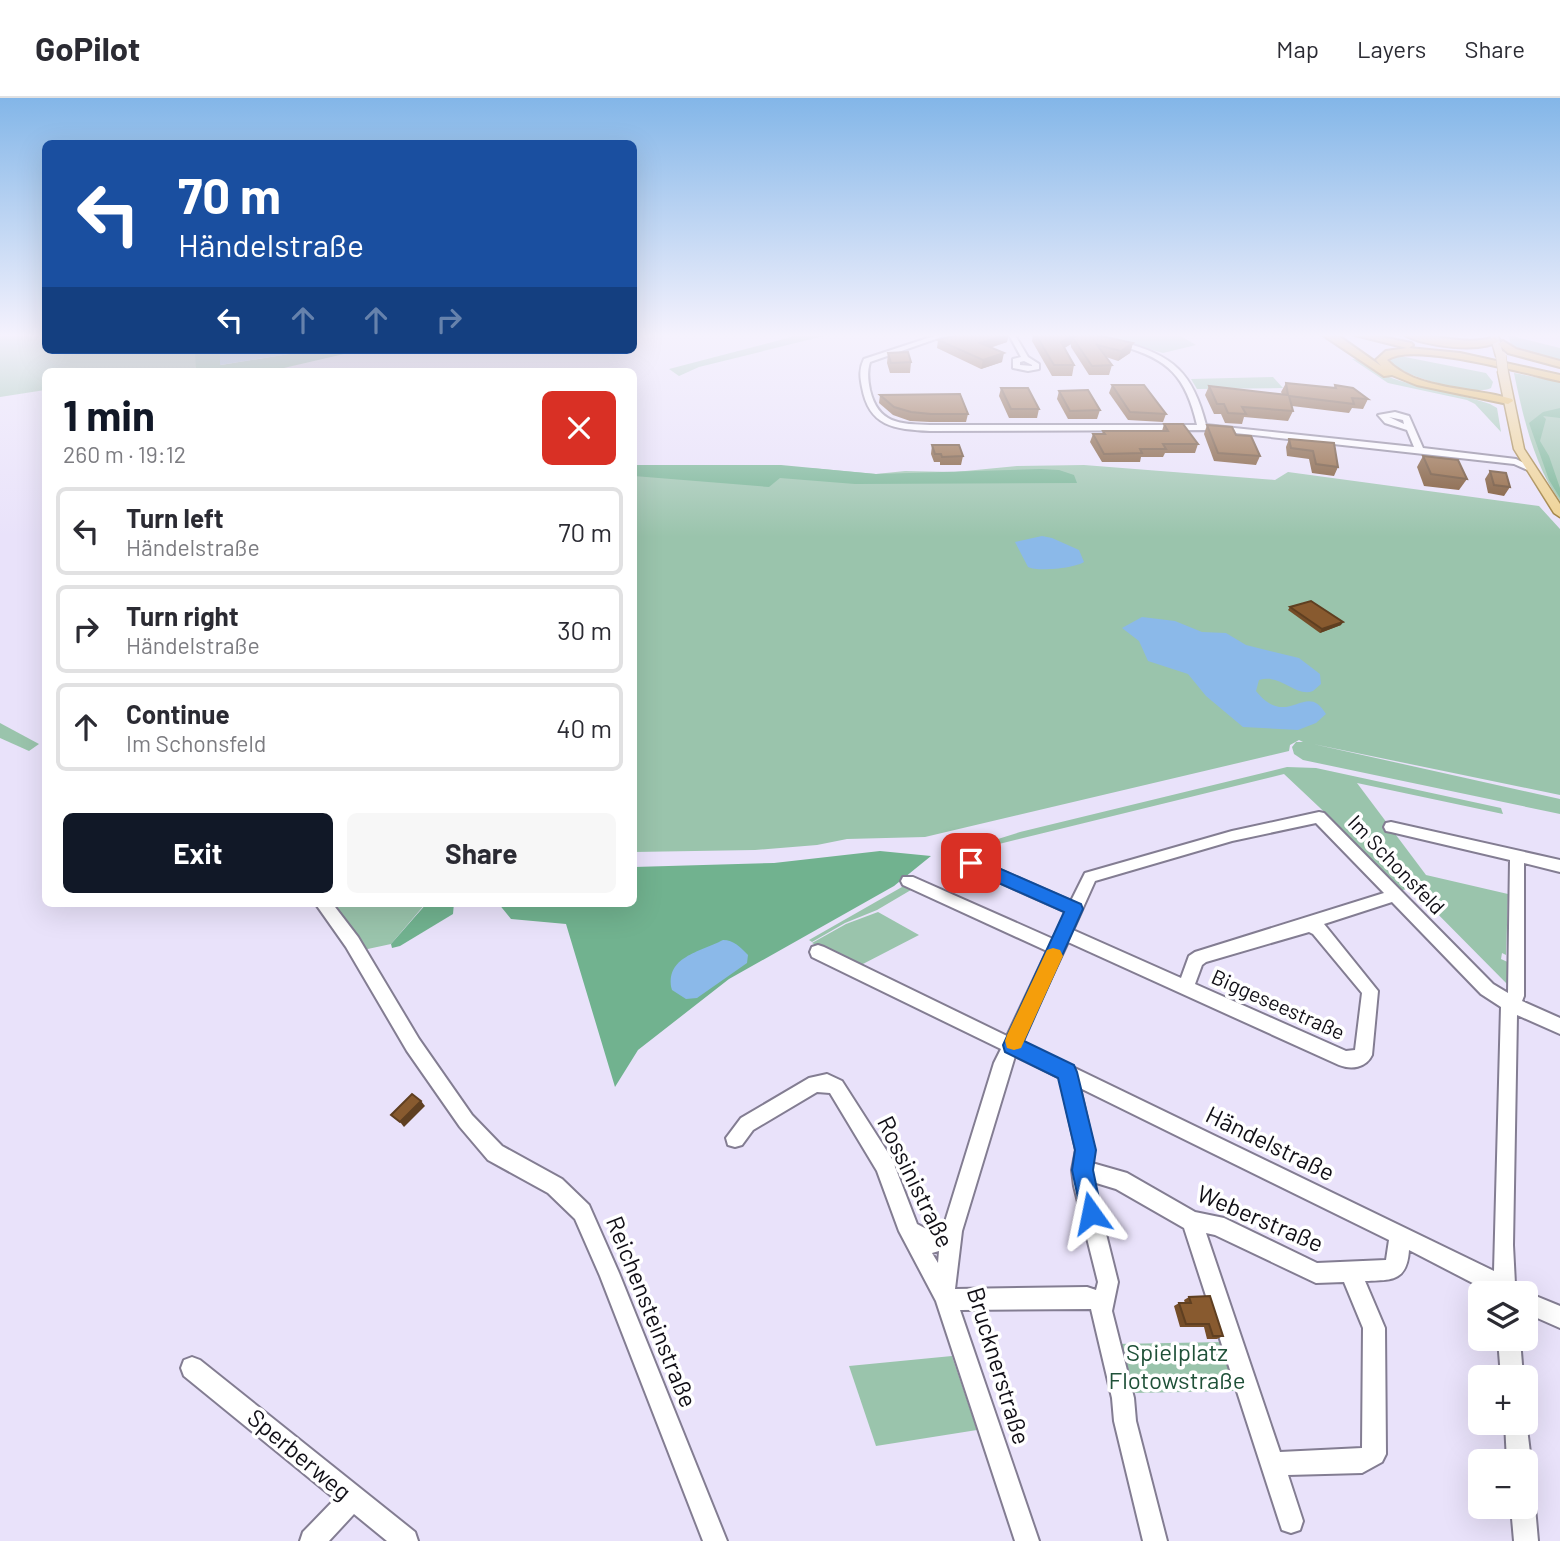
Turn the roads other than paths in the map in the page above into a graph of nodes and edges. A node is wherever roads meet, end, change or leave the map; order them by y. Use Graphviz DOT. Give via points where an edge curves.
graph roads {
  1 [pos="868,402"];
  2 [pos="1197,402"];
  3 [pos="1496,402"];
  4 [pos="1508,402"];
  5 [pos="1200,411"];
  6 [pos="1510,417"];
  7 [pos="1202,426"];
  8 [pos="1217,428"];
  9 [pos="1409,428"];
  10 [pos="1519,449"];
  11 [pos="1420,452"];
  12 [pos="1499,460"];
  13 [pos="1530,468"];
  14 [pos="1560,513"];
  15 [pos="1391,827"];
  16 [pos="1517,856"];
  17 [pos="961,859"];
  18 [pos="1560,866"];
  19 [pos="908,881"];
  20 [pos="1386,899"];
  21 [pos="326,907"];
  22 [pos="1074,909"];
  23 [pos="1309,925"];
  24 [pos="1060,941"];
  25 [pos="818,952"];
  26 [pos="1186,987"];
  27 [pos="1510,1004"];
  28 [pos="1560,1026"];
  29 [pos="1012,1045"];
  30 [pos="1067,1072"];
  31 [pos="735,1138"];
  32 [pos="1082,1170"];
  33 [pos="1192,1221"];
  34 [pos="952,1231"];
  35 [pos="913,1232"];
  36 [pos="1399,1237"];
  37 [pos="1351,1273"];
  38 [pos="1485,1281"];
  39 [pos="1507,1281"];
  40 [pos="945,1298"];
  41 [pos="1104,1303"];
  42 [pos="1538,1308"];
  43 [pos="1560,1318"];
  44 [pos="192,1368"];
  45 [pos="1270,1464"];
  46 [pos="352,1499"];
  47 [pos="1524,1519"];
  48 [pos="1291,1521"];
  49 [pos="312,1541"];
  50 [pos="406,1541"];
  51 [pos="715,1541"];
  52 [pos="1027,1541"];
  53 [pos="1155,1541"];
  54 [pos="1526,1541"];
  1 -- 7 [label="street" via="875,415 896,424 930,428"];
  2 -- 5 [label="street"];
  3 -- 6 [label="highway"];
  4 -- 6 [label="main road"];
  5 -- 7 [label="street"];
  5 -- 8 [label="street"];
  6 -- 10 [label="main road"];
  7 -- 8 [label="street"];
  8 -- 11 [label="street"];
  9 -- 11 [label="street"];
  10 -- 12 [label="street" via="1515,457"];
  10 -- 13 [label="main road"];
  11 -- 12 [label="street"];
  11 -- 13 [label="street"];
  12 -- 13 [label="street"];
  13 -- 14 [label="main road"];
  15 -- 16 [label="street"];
  16 -- 18 [label="street"];
  16 -- 27 [label="street, Händelstraße" via="1516,996"];
  17 -- 22 [label="street"];
  19 -- 24 [label="street"];
  20 -- 23 [label="street, Biggeseestraße"];
  21 -- 51 [label="street, Reichensteinstraße" via="466,1122 495,1153 555,1186 582,1212"];
  22 -- 24 [label="street, Im Schonsfeld"];
  22 -- 27 [label="street, Im Schonsfeld" via="1094,874 1319,817 1487,989"];
  23 -- 26 [label="street, Biggeseestraße" via="1197,958"];
  23 -- 26 [label="street, Biggeseestraße" via="1319,929 1370,991 1360,1058 1345,1059"];
  24 -- 26 [label="street, Biggeseestraße"];
  24 -- 29 [label="street, Im Schonsfeld"];
  25 -- 29 [label="street, Händelstraße"];
  27 -- 28 [label="street, Im Schonsfeld"];
  27 -- 39 [label="street, Händelstraße"];
  29 -- 30 [label="street, Händelstraße"];
  29 -- 34 [label="street, Brucknerstraße"];
  30 -- 32 [label="street" via="1085,1150"];
  30 -- 36 [label="street, Händelstraße"];
  31 -- 35 [label="street, Rossinistraße" via="747,1124 815,1084 832,1084 885,1166"];
  32 -- 33 [label="street, Weberstraße" via="1120,1180"];
  32 -- 41 [label="street" via="1108,1282"];
  33 -- 37 [label="street, Weberstraße" via="1217,1225 1316,1273"];
  33 -- 45 [label="street"];
  34 -- 35 [label="street" via="934,1243"];
  34 -- 40 [label="street, Brucknerstraße"];
  35 -- 40 [label="street, Rossinistraße"];
  36 -- 37 [label="street, Weberstraße" via="1398,1261 1391,1270"];
  36 -- 38 [label="street, Händelstraße"];
  37 -- 45 [label="street" via="1374,1328 1374,1454 1363,1461"];
  40 -- 41 [label="street" via="1087,1297"];
  40 -- 52 [label="street, Brucknerstraße"];
  41 -- 53 [label="street" via="1101,1311"];
  42 -- 43 [label="street"];
  44 -- 46 [label="street, Sperberweg"];
  45 -- 48 [label="street"];
  46 -- 49 [label="street"];
  46 -- 50 [label="street, Sperberweg"];
  47 -- 54 [label="street"];
}
